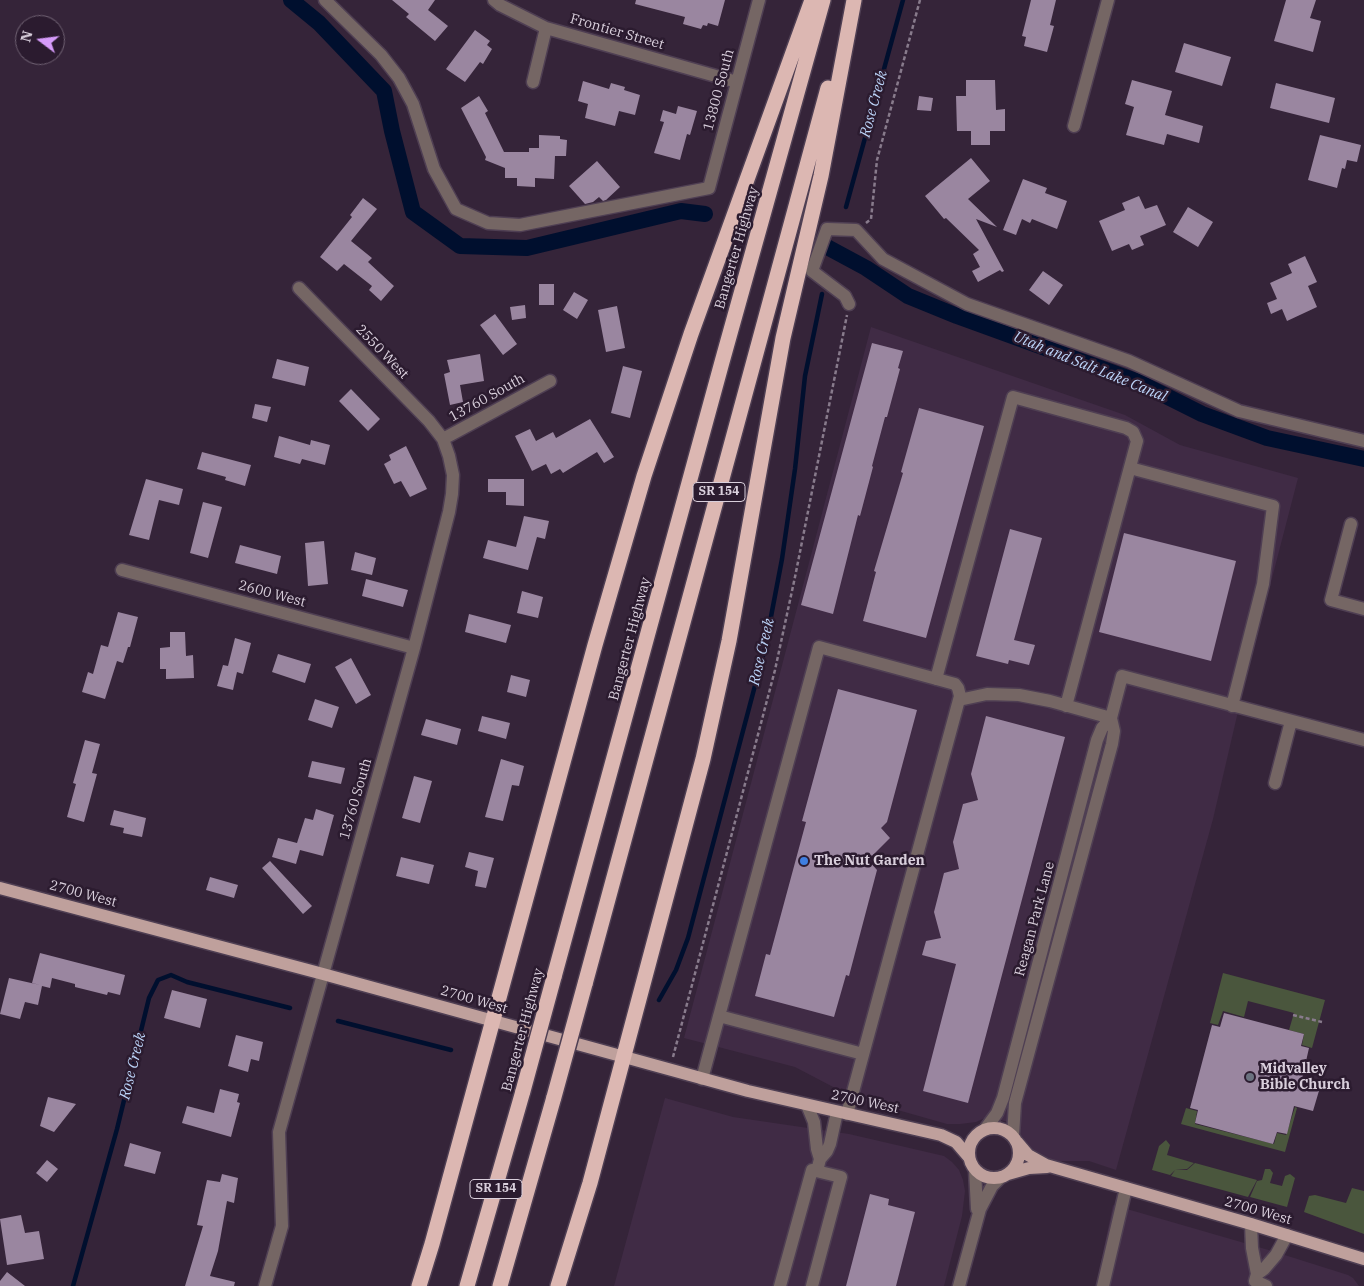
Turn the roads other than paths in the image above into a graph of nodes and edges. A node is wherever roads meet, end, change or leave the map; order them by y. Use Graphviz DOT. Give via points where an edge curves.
graph roads {
  1 [pos="325,0"];
  2 [pos="494,0"];
  3 [pos="759,0"];
  4 [pos="812,0"];
  5 [pos="823,0"];
  6 [pos="853,0"];
  7 [pos="1108,0"];
  8 [pos="546,28"];
  9 [pos="533,82"];
  10 [pos="737,82"];
  11 [pos="1074,126"];
  12 [pos="298,288"];
  13 [pos="848,304"];
  14 [pos="550,381"];
  15 [pos="443,439"];
  16 [pos="1364,441"];
  17 [pos="1130,468"];
  18 [pos="1351,524"];
  19 [pos="122,570"];
  20 [pos="1364,609"];
  21 [pos="414,648"];
  22 [pos="936,679"];
  23 [pos="959,700"];
  24 [pos="1066,706"];
  25 [pos="1232,706"];
  26 [pos="1111,718"];
  27 [pos="1290,721"];
  28 [pos="1364,740"];
  29 [pos="1275,782"];
  30 [pos="0,888"];
  31 [pos="323,974"];
  32 [pos="719,1016"];
  33 [pos="492,1021"];
  34 [pos="863,1054"];
  35 [pos="624,1057"];
  36 [pos="702,1079"];
  37 [pos="807,1105"];
  38 [pos="842,1113"];
  39 [pos="983,1130"];
  40 [pos="941,1135"];
  41 [pos="1015,1138"];
  42 [pos="968,1156"];
  43 [pos="819,1165"];
  44 [pos="1057,1169"];
  45 [pos="974,1170"];
  46 [pos="1004,1175"];
  47 [pos="1126,1188"];
  48 [pos="976,1221"];
  49 [pos="1251,1224"];
  50 [pos="1287,1235"];
  51 [pos="1364,1259"];
  52 [pos="1257,1274"];
  53 [pos="265,1286"];
  54 [pos="419,1286"];
  55 [pos="467,1286"];
  56 [pos="500,1286"];
  57 [pos="558,1286"];
  58 [pos="780,1286"];
  59 [pos="812,1286"];
  60 [pos="959,1286"];
  61 [pos="1103,1286"];
  62 [pos="1266,1286"];
  1 -- 10 [label="street, 13800 South" via="381,55 399,78 413,104 434,169 456,209 488,223 520,225 709,188"];
  2 -- 8 [label="street, Frontier Street"];
  3 -- 10 [label="street, 13800 South"];
  4 -- 33 [label="highway" via="691,334 647,467"];
  5 -- 55 [label="highway, Bangerter Highway / SR 154, bridge" via="524,1091"];
  6 -- 35 [label="highway" via="821,176 777,367 716,704"];
  6 -- 56 [label="highway, SR 154, bridge" via="586,984"];
  7 -- 11 [label="street"];
  8 -- 9 [label="street"];
  8 -- 10 [label="street, Frontier Street"];
  12 -- 15 [label="street, 2550 West"];
  13 -- 16 [label="street" via="845,296 812,271 827,229 856,230 883,259 966,304 1129,361 1239,412"];
  14 -- 15 [label="street, 13760 South"];
  15 -- 21 [label="street, 13760 South" via="451,466 452,494"];
  17 -- 22 [label="street" via="1137,441 1130,430 1013,398"];
  17 -- 24 [label="street"];
  17 -- 25 [label="street" via="1273,506 1263,584"];
  18 -- 20 [label="street" via="1331,600"];
  19 -- 21 [label="street, 2600 West"];
  21 -- 31 [label="street, 13760 South"];
  22 -- 23 [label="street" via="954,684 960,692"];
  22 -- 32 [label="street" via="819,647"];
  23 -- 24 [label="street" via="1003,694"];
  23 -- 34 [label="street"];
  24 -- 26 [label="street"];
  25 -- 26 [label="street, Reagan Park Lane" via="1122,676"];
  25 -- 27 [label="street, Reagan Park Lane"];
  26 -- 39 [label="street, Reagan Park Lane" via="1097,740 1003,1098 997,1113"];
  26 -- 41 [label="street, Reagan Park Lane" via="1112,744 1015,1103"];
  27 -- 28 [label="street, Reagan Park Lane"];
  27 -- 29 [label="street"];
  30 -- 31 [label="main road, 2700 West"];
  31 -- 33 [label="main road, 2700 West"];
  31 -- 53 [label="street, 13760 South" via="278,1132 282,1226"];
  32 -- 34 [label="street"];
  32 -- 36 [label="street"];
  33 -- 35 [label="main road, 2700 West"];
  33 -- 54 [label="highway"];
  34 -- 38 [label="street"];
  35 -- 36 [label="main road, 2700 West"];
  35 -- 57 [label="highway"];
  36 -- 37 [label="main road, 2700 West"];
  37 -- 38 [label="main road, 2700 West"];
  37 -- 43 [label="street" via="815,1127"];
  38 -- 40 [label="main road, 2700 West"];
  38 -- 43 [label="street"];
  39 -- 40 [label="main road, 2700 West" via="959,1136"];
  39 -- 41 [label="main road" via="1000,1128"];
  39 -- 42 [label="main road" via="970,1142"];
  40 -- 42 [label="main road, 2700 West" via="956,1142"];
  41 -- 44 [label="main road, 2700 West" via="1035,1160"];
  41 -- 46 [label="main road" via="1019,1156 1013,1169"];
  42 -- 45 [label="main road"];
  43 -- 58 [label="street" via="812,1170"];
  43 -- 59 [label="street" via="841,1177"];
  44 -- 46 [label="main road, 2700 West" via="1029,1168"];
  44 -- 47 [label="main road, 2700 West"];
  45 -- 46 [label="main road" via="987,1177"];
  45 -- 48 [label="street" via="978,1194"];
  46 -- 48 [label="street" via="985,1197"];
  47 -- 49 [label="main road, 2700 West"];
  47 -- 61 [label="street"];
  48 -- 60 [label="street"];
  49 -- 50 [label="main road, 2700 West"];
  49 -- 52 [label="street"];
  50 -- 51 [label="main road, 2700 West"];
  50 -- 52 [label="street" via="1270,1262"];
  52 -- 62 [label="street" via="1255,1282"];
}
